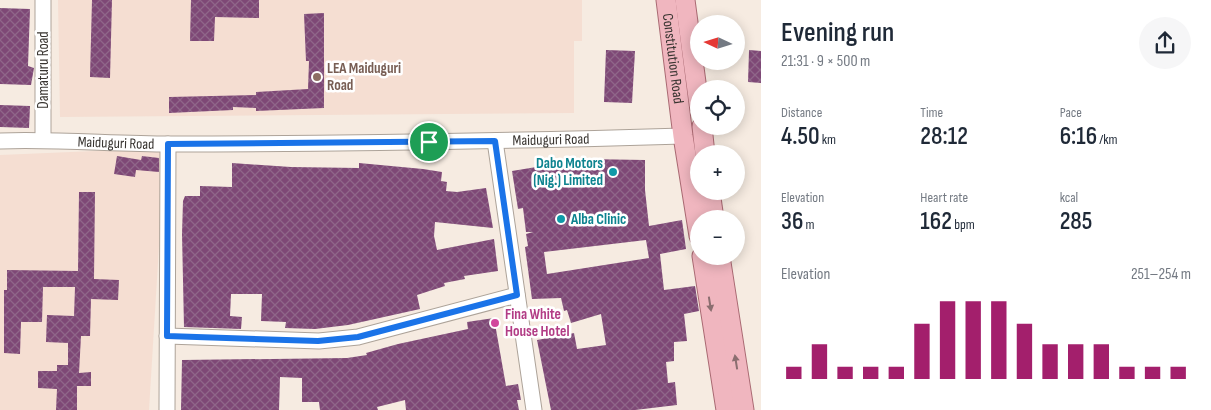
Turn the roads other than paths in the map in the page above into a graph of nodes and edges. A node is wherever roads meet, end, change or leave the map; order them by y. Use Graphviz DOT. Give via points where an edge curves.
graph roads {
  1 [pos="43,0"];
  2 [pos="666,0"];
  3 [pos="685,0"];
  4 [pos="696,80"];
  5 [pos="683,136"];
  6 [pos="43,140"];
  7 [pos="0,141"];
  8 [pos="495,141"];
  9 [pos="168,144"];
  10 [pos="695,210"];
  11 [pos="703,265"];
  12 [pos="721,265"];
  13 [pos="517,295"];
  14 [pos="167,336"];
  15 [pos="167,410"];
  16 [pos="534,410"];
  17 [pos="726,410"];
  18 [pos="744,410"];
  1 -- 6 [label="street, Damaturu Road"];
  2 -- 5 [label="main road, Constitution Road"];
  3 -- 4 [label="main road, Constitution Road"];
  5 -- 8 [label="street, Maiduguri Road"];
  5 -- 10 [label="main road, Constitution Road"];
  6 -- 7 [label="street, Maiduguri Road"];
  6 -- 9 [label="street, Maiduguri Road"];
  8 -- 9 [label="street, Maiduguri Road"];
  8 -- 13 [label="street"];
  9 -- 14 [label="street"];
  11 -- 17 [label="main road, one-way"];
  18 -- 12 [label="main road, one-way"];
  13 -- 14 [label="street" via="358,337 318,341"];
  13 -- 16 [label="street"];
  14 -- 15 [label="street"];
}
